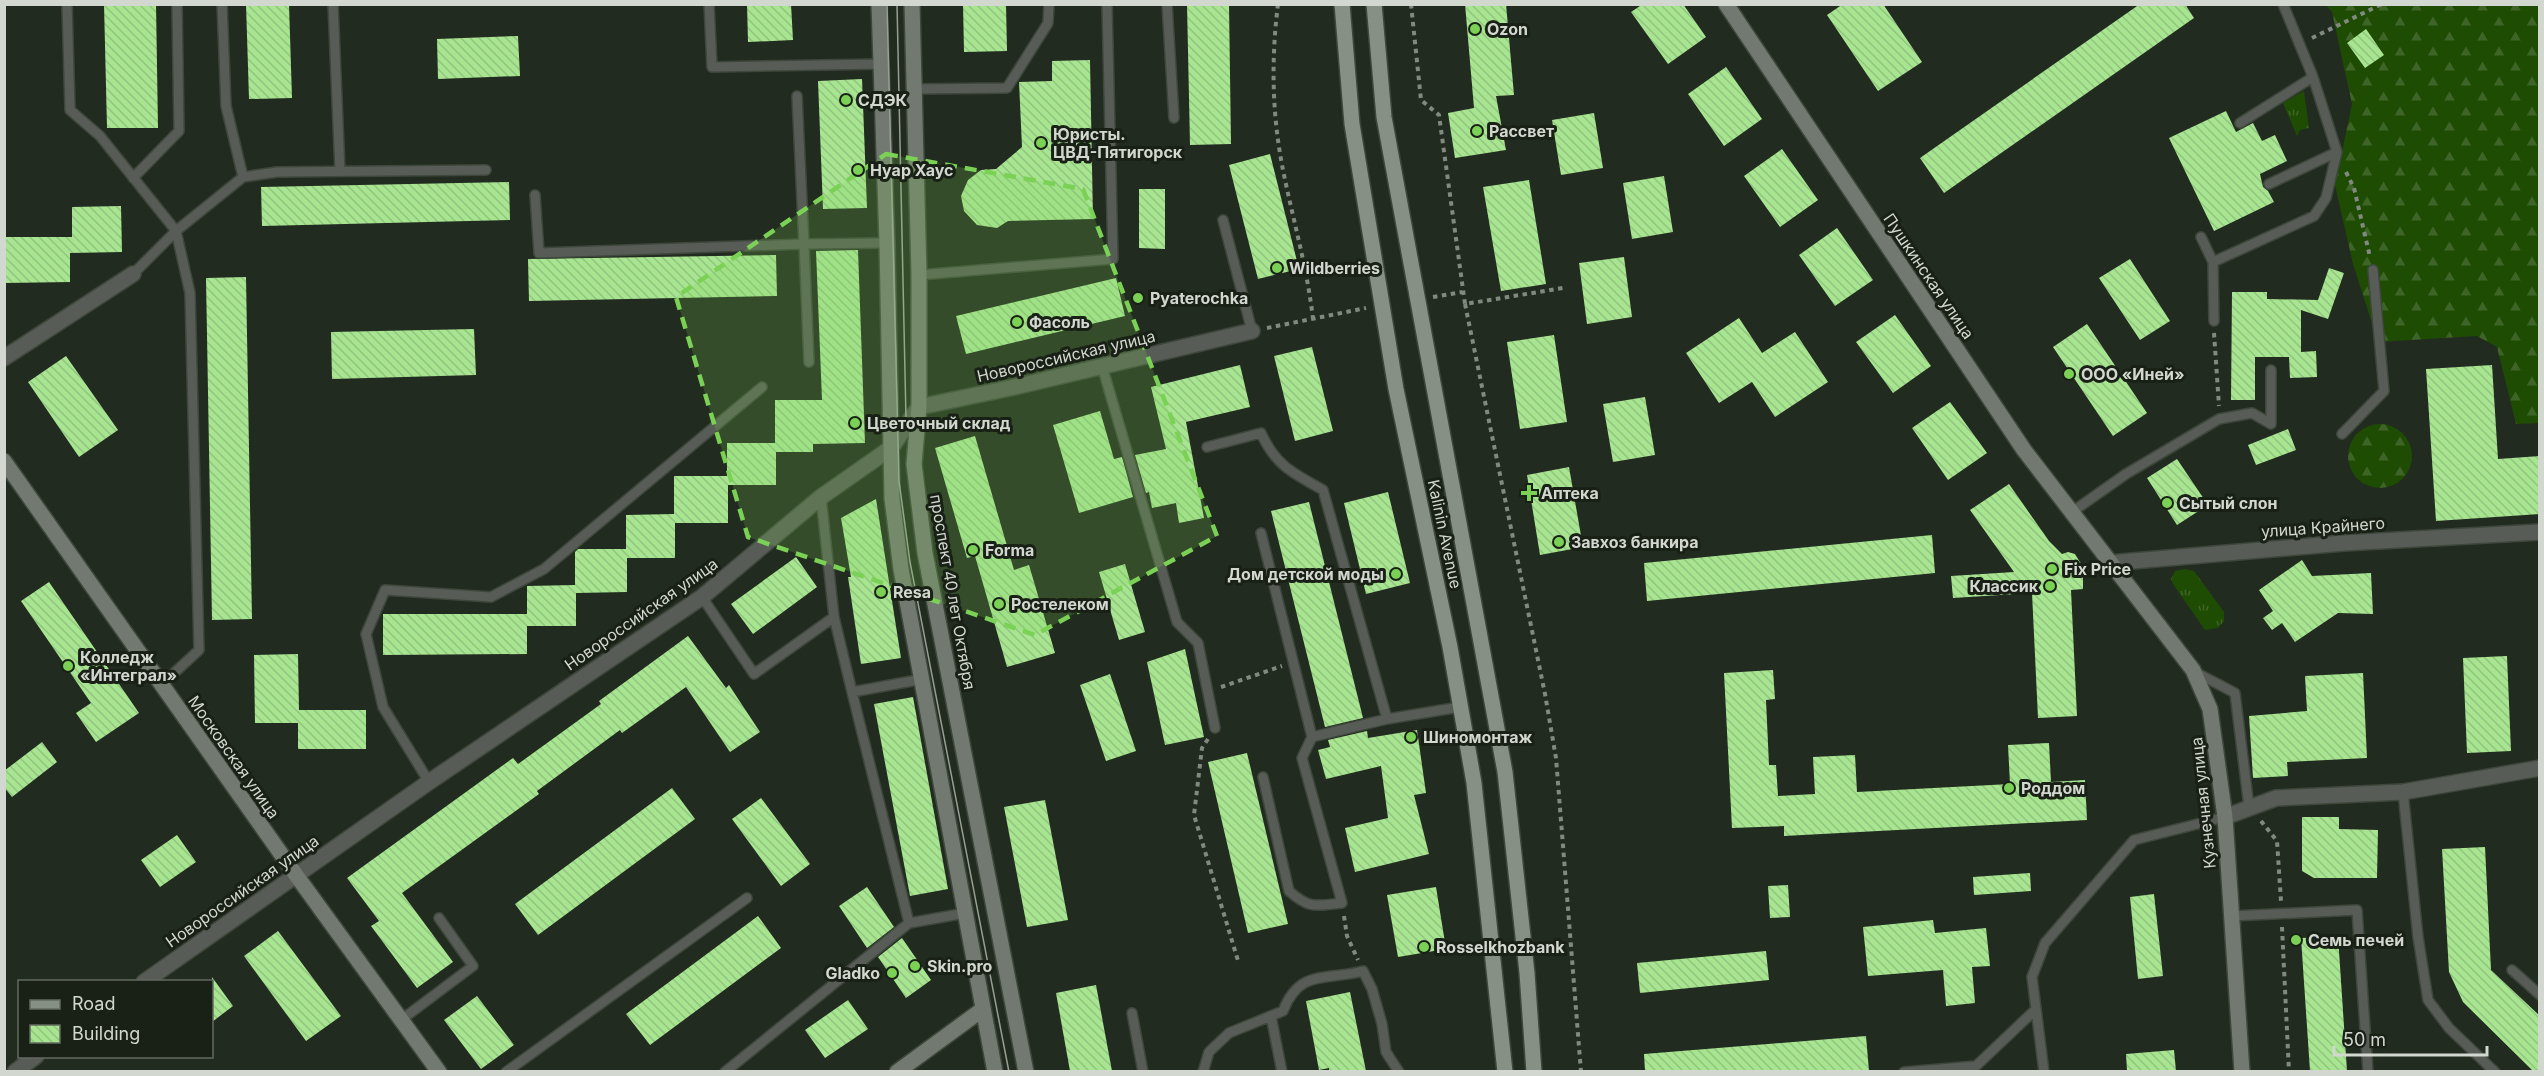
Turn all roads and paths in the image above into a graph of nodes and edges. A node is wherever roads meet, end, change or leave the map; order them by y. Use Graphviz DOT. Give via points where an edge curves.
graph roads {
  1 [pos="67,4"];
  2 [pos="177,4"];
  3 [pos="222,4"];
  4 [pos="333,4"];
  5 [pos="709,4"];
  6 [pos="879,4"];
  7 [pos="912,4"];
  8 [pos="1049,4"];
  9 [pos="1107,4"];
  10 [pos="1167,4"];
  11 [pos="1278,4"];
  12 [pos="1342,4"];
  13 [pos="1374,4"];
  14 [pos="1411,4"];
  15 [pos="1726,4"];
  16 [pos="2283,4"];
  17 [pos="2382,4"];
  18 [pos="2299,44"];
  19 [pos="881,64"];
  20 [pos="2313,77"];
  21 [pos="915,89"];
  22 [pos="796,96"];
  23 [pos="1174,118"];
  24 [pos="2240,123"];
  25 [pos="2337,152"];
  26 [pos="486,170"];
  27 [pos="340,171"];
  28 [pos="243,177"];
  29 [pos="133,178"];
  30 [pos="2269,184"];
  31 [pos="535,195"];
  32 [pos="1223,220"];
  33 [pos="176,231"];
  34 [pos="2201,237"];
  35 [pos="887,243"];
  36 [pos="804,244"];
  37 [pos="2213,262"];
  38 [pos="2373,270"];
  39 [pos="133,274"];
  40 [pos="919,275"];
  41 [pos="1563,288"];
  42 [pos="1462,292"];
  43 [pos="1448,295"];
  44 [pos="1465,304"];
  45 [pos="1370,308"];
  46 [pos="1313,319"];
  47 [pos="2214,321"];
  48 [pos="1252,331"];
  49 [pos="4,358"];
  50 [pos="809,363"];
  51 [pos="1102,366"];
  52 [pos="2271,370"];
  53 [pos="762,387"];
  54 [pos="2219,400"];
  55 [pos="919,407"];
  56 [pos="2342,434"];
  57 [pos="1207,447"];
  58 [pos="891,448"];
  59 [pos="4,461"];
  60 [pos="821,497"];
  61 [pos="2072,512"];
  62 [pos="2540,532"];
  63 [pos="1261,533"];
  64 [pos="2109,563"];
  65 [pos="702,597"];
  66 [pos="834,616"];
  67 [pos="1293,662"];
  68 [pos="2193,670"];
  69 [pos="923,679"];
  70 [pos="161,685"];
  71 [pos="852,692"];
  72 [pos="1209,692"];
  73 [pos="1460,708"];
  74 [pos="1387,719"];
  75 [pos="1215,728"];
  76 [pos="1312,738"];
  77 [pos="1202,748"];
  78 [pos="2540,768"];
  79 [pos="1263,777"];
  80 [pos="429,782"];
  81 [pos="2403,792"];
  82 [pos="2249,807"];
  83 [pos="2225,817"];
  84 [pos="296,875"];
  85 [pos="747,898"];
  86 [pos="1342,903"];
  87 [pos="966,913"];
  88 [pos="2282,914"];
  89 [pos="2232,916"];
  90 [pos="439,918"];
  91 [pos="909,923"];
  92 [pos="1239,964"];
  93 [pos="2512,970"];
  94 [pos="1363,971"];
  95 [pos="145,980"];
  96 [pos="2540,994"];
  97 [pos="982,1009"];
  98 [pos="2035,1010"];
  99 [pos="1132,1013"];
  100 [pos="1271,1016"];
  101 [pos="401,1020"];
  102 [pos="33,1058"];
  103 [pos="15,1071"];
  104 [pos="440,1071"];
  105 [pos="506,1071"];
  106 [pos="725,1071"];
  107 [pos="897,1071"];
  108 [pos="995,1071"];
  109 [pos="1026,1071"];
  110 [pos="1143,1071"];
  111 [pos="1203,1071"];
  112 [pos="1282,1071"];
  113 [pos="1399,1071"];
  114 [pos="1505,1071"];
  115 [pos="1534,1071"];
  116 [pos="1581,1071"];
  117 [pos="1904,1071"];
  118 [pos="2044,1071"];
  119 [pos="2242,1071"];
  120 [pos="2289,1071"];
  121 [pos="2368,1071"];
  122 [pos="2495,1071"];
  1 -- 29 [label="lane" via="70,110 100,136"];
  2 -- 29 [label="lane" via="179,131"];
  3 -- 28 [label="lane" via="226,106"];
  4 -- 27 [label="lane"];
  5 -- 19 [label="lane" via="712,67"];
  6 -- 19 [label="street"];
  7 -- 21 [label="street, проспект 40 лет Октября"];
  8 -- 21 [label="lane" via="1048,23 1007,88"];
  9 -- 40 [label="lane" via="1113,259"];
  10 -- 23 [label="lane"];
  11 -- 46 [label="path" via="1273,44 1274,107 1283,169 1308,272"];
  12 -- 73 [label="main road, Kalinin Avenue" via="1352,124 1389,343"];
  13 -- 115 [label="main road, Kalinin Avenue" via="1384,117 1505,772"];
  14 -- 42 [label="path" via="1421,100 1439,115"];
  15 -- 61 [label="street, Пушкинская улица" via="2024,450"];
  16 -- 18 [label="lane"];
  17 -- 18 [label="path"];
  18 -- 20 [label="lane"];
  19 -- 35 [label="street"];
  20 -- 24 [label="lane"];
  20 -- 25 [label="lane"];
  21 -- 40 [label="street, проспект 40 лет Октября"];
  22 -- 36 [label="lane"];
  25 -- 30 [label="lane"];
  25 -- 37 [label="lane" via="2326,198 2314,216"];
  25 -- 38 [label="path" via="2354,188"];
  26 -- 27 [label="lane"];
  27 -- 28 [label="lane"];
  28 -- 33 [label="lane"];
  29 -- 33 [label="lane"];
  31 -- 36 [label="lane" via="539,253"];
  32 -- 48 [label="lane"];
  33 -- 39 [label="lane"];
  33 -- 70 [label="lane" via="190,293 199,650"];
  34 -- 37 [label="lane"];
  35 -- 36 [label="lane"];
  35 -- 58 [label="street"];
  36 -- 50 [label="lane"];
  37 -- 47 [label="lane"];
  38 -- 56 [label="lane" via="2384,391"];
  39 -- 49 [label="street"];
  40 -- 55 [label="street, проспект 40 лет Октября"];
  41 -- 44 [label="path"];
  42 -- 43 [label="path"];
  42 -- 44 [label="path"];
  44 -- 116 [label="path" via="1556,758"];
  45 -- 46 [label="path"];
  46 -- 48 [label="path"];
  47 -- 54 [label="path"];
  48 -- 51 [label="street, Новороссийская улица"];
  51 -- 55 [label="street, Новороссийская улица"];
  51 -- 72 [label="lane" via="1177,622 1198,643"];
  52 -- 61 [label="lane" via="2271,424 2252,413 2220,419 2126,474"];
  53 -- 80 [label="lane" via="544,569 491,597 385,590 366,634 383,707"];
  55 -- 58 [label="street, Новороссийская улица"];
  55 -- 109 [label="street, проспект 40 лет Октября" via="915,464 925,553"];
  57 -- 74 [label="lane" via="1261,434 1270,454 1323,490"];
  58 -- 60 [label="street, Новороссийская улица"];
  58 -- 69 [label="street" via="892,498 901,569"];
  59 -- 70 [label="street, Московская улица"];
  60 -- 65 [label="street, Новороссийская улица"];
  60 -- 66 [label="lane"];
  61 -- 64 [label="street, Пушкинская улица"];
  62 -- 64 [label="street, улица Крайнего" via="2344,543"];
  63 -- 67 [label="lane"];
  64 -- 68 [label="street, Кузнечная улица"];
  65 -- 66 [label="lane" via="754,674"];
  65 -- 80 [label="street, Новороссийская улица"];
  66 -- 71 [label="lane"];
  67 -- 72 [label="path"];
  67 -- 76 [label="lane"];
  68 -- 82 [label="lane" via="2235,693"];
  68 -- 83 [label="street, Кузнечная улица" via="2210,709"];
  69 -- 71 [label="lane"];
  69 -- 87 [label="street"];
  70 -- 84 [label="street, Московская улица"];
  71 -- 91 [label="lane"];
  72 -- 75 [label="lane"];
  73 -- 74 [label="lane"];
  73 -- 114 [label="main road, Kalinin Avenue" via="1474,783 1491,920"];
  74 -- 76 [label="lane"];
  76 -- 86 [label="lane" via="1302,758"];
  77 -- 92 [label="path" via="1194,815"];
  78 -- 81 [label="street"];
  79 -- 86 [label="lane" via="1288,891 1303,903"];
  80 -- 84 [label="street, Новороссийская улица"];
  81 -- 82 [label="street" via="2276,798"];
  81 -- 122 [label="lane" via="2428,1000 2449,1028"];
  82 -- 83 [label="street"];
  82 -- 88 [label="path" via="2277,842"];
  83 -- 89 [label="street, Кузнечная улица"];
  83 -- 98 [label="lane" via="2134,840 2045,943 2032,977"];
  84 -- 95 [label="street, Новороссийская улица"];
  84 -- 101 [label="street, Московская улица"];
  85 -- 105 [label="lane"];
  86 -- 94 [label="path" via="1347,936"];
  87 -- 91 [label="lane"];
  87 -- 97 [label="street"];
  88 -- 89 [label="lane"];
  88 -- 120 [label="path"];
  88 -- 121 [label="lane" via="2357,910"];
  89 -- 119 [label="street, Кузнечная улица"];
  90 -- 101 [label="lane" via="473,966"];
  91 -- 106 [label="lane"];
  93 -- 96 [label="lane"];
  94 -- 100 [label="lane" via="1302,983 1289,995 1283,1011"];
  94 -- 113 [label="lane" via="1372,988 1386,1052"];
  97 -- 107 [label="street"];
  97 -- 108 [label="street"];
  98 -- 117 [label="lane" via="1976,1066"];
  98 -- 118 [label="lane"];
  99 -- 110 [label="lane"];
  100 -- 111 [label="lane" via="1228,1033 1209,1052"];
  100 -- 112 [label="lane"];
  101 -- 104 [label="street, Московская улица"];
  102 -- 103 [label="street"];
}
